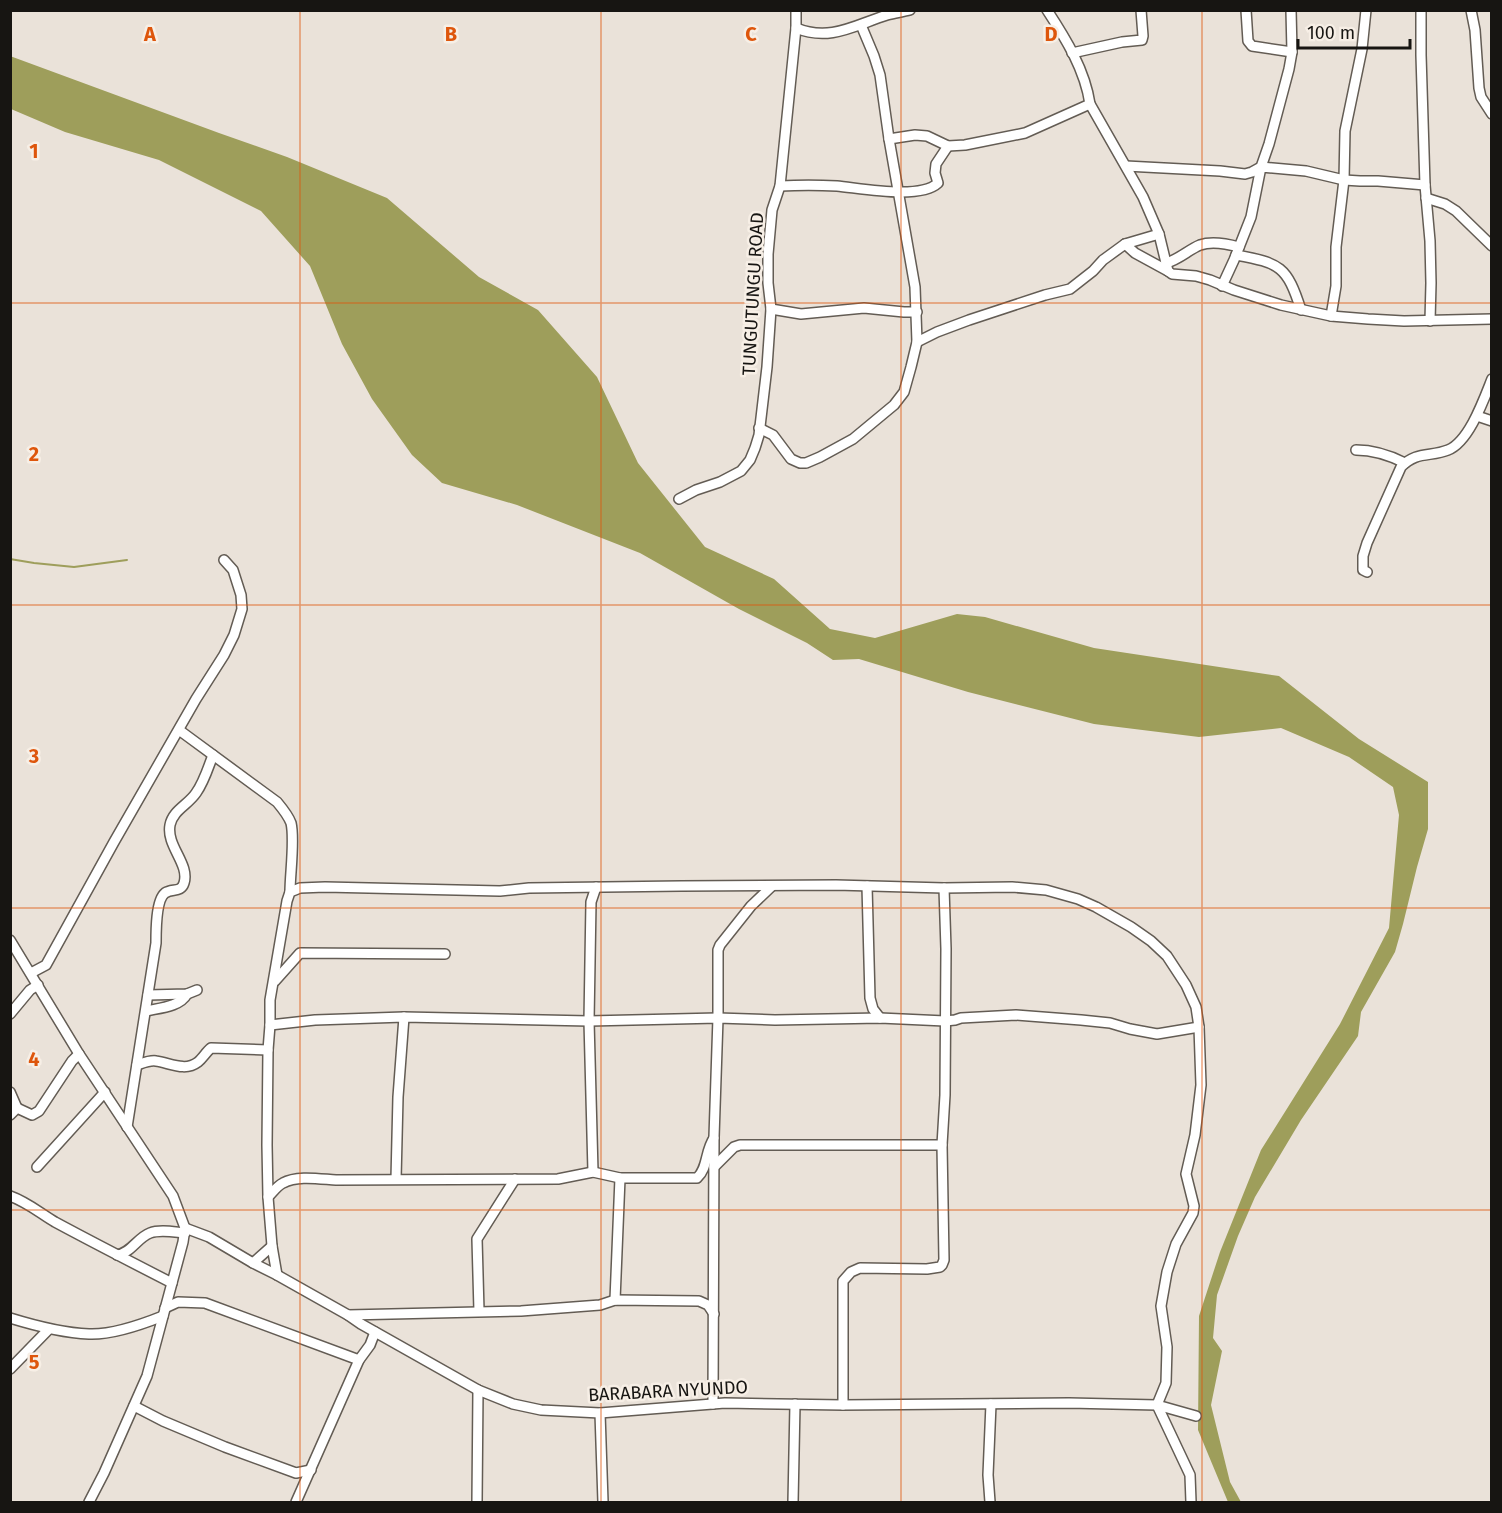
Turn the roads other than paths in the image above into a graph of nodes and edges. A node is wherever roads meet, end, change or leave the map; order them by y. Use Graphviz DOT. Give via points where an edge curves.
graph roads {
  1 [pos="796,10"];
  2 [pos="910,10"];
  3 [pos="1047,10"];
  4 [pos="1141,10"];
  5 [pos="1245,10"];
  6 [pos="1291,10"];
  7 [pos="1366,10"];
  8 [pos="1421,10"];
  9 [pos="1472,10"];
  10 [pos="861,25"];
  11 [pos="796,28"];
  12 [pos="1292,52"];
  13 [pos="1072,53"];
  14 [pos="1090,104"];
  15 [pos="1491,114"];
  16 [pos="890,139"];
  17 [pos="948,146"];
  18 [pos="1126,166"];
  19 [pos="1261,167"];
  20 [pos="1344,180"];
  21 [pos="1425,185"];
  22 [pos="780,186"];
  23 [pos="898,192"];
  24 [pos="1426,198"];
  25 [pos="1159,234"];
  26 [pos="1125,243"];
  27 [pos="1491,246"];
  28 [pos="1237,251"];
  29 [pos="1167,267"];
  30 [pos="1222,286"];
  31 [pos="771,309"];
  32 [pos="1301,310"];
  33 [pos="917,312"];
  34 [pos="1331,316"];
  35 [pos="1491,319"];
  36 [pos="1430,321"];
  37 [pos="917,342"];
  38 [pos="1491,379"];
  39 [pos="1477,416"];
  40 [pos="1491,422"];
  41 [pos="759,428"];
  42 [pos="1356,450"];
  43 [pos="1405,463"];
  44 [pos="679,499"];
  45 [pos="224,560"];
  46 [pos="1367,572"];
  47 [pos="179,730"];
  48 [pos="213,755"];
  49 [pos="772,886"];
  50 [pos="867,886"];
  51 [pos="596,887"];
  52 [pos="944,888"];
  53 [pos="290,892"];
  54 [pos="10,940"];
  55 [pos="445,954"];
  56 [pos="31,973"];
  57 [pos="273,983"];
  58 [pos="38,985"];
  59 [pos="197,990"];
  60 [pos="187,994"];
  61 [pos="148,995"];
  62 [pos="146,1011"];
  63 [pos="10,1014"];
  64 [pos="404,1017"];
  65 [pos="718,1018"];
  66 [pos="880,1018"];
  67 [pos="945,1020"];
  68 [pos="590,1021"];
  69 [pos="270,1025"];
  70 [pos="1199,1027"];
  71 [pos="268,1050"];
  72 [pos="80,1054"];
  73 [pos="137,1065"];
  74 [pos="10,1092"];
  75 [pos="105,1092"];
  76 [pos="14,1112"];
  77 [pos="127,1127"];
  78 [pos="714,1137"];
  79 [pos="942,1145"];
  80 [pos="37,1167"];
  81 [pos="714,1167"];
  82 [pos="593,1172"];
  83 [pos="620,1178"];
  84 [pos="396,1179"];
  85 [pos="515,1179"];
  86 [pos="10,1196"];
  87 [pos="268,1197"];
  88 [pos="185,1231"];
  89 [pos="272,1246"];
  90 [pos="117,1255"];
  91 [pos="254,1263"];
  92 [pos="277,1275"];
  93 [pos="172,1283"];
  94 [pos="615,1300"];
  95 [pos="479,1311"];
  96 [pos="164,1312"];
  97 [pos="348,1315"];
  98 [pos="715,1315"];
  99 [pos="10,1318"];
  100 [pos="50,1329"];
  101 [pos="375,1332"];
  102 [pos="358,1360"];
  103 [pos="10,1369"];
  104 [pos="478,1390"];
  105 [pos="713,1404"];
  106 [pos="795,1404"];
  107 [pos="992,1404"];
  108 [pos="843,1405"];
  109 [pos="1157,1405"];
  110 [pos="134,1406"];
  111 [pos="600,1413"];
  112 [pos="1196,1416"];
  113 [pos="311,1470"];
  114 [pos="296,1473"];
  115 [pos="305,1484"];
  116 [pos="89,1503"];
  117 [pos="296,1503"];
  118 [pos="477,1503"];
  119 [pos="603,1503"];
  120 [pos="793,1503"];
  121 [pos="990,1503"];
  122 [pos="1191,1503"];
  1 -- 11 [label="street, TUNGUTUNGU ROAD"];
  2 -- 10 [label="street"];
  3 -- 13 [label="street"];
  4 -- 13 [label="street" via="1142,40"];
  5 -- 12 [label="street" via="1252,46"];
  6 -- 12 [label="street"];
  7 -- 20 [label="street" via="1345,131"];
  8 -- 21 [label="street"];
  9 -- 15 [label="street" via="1479,88"];
  10 -- 11 [label="street" via="829,33"];
  10 -- 16 [label="street" via="880,75"];
  11 -- 22 [label="street, TUNGUTUNGU ROAD"];
  12 -- 19 [label="street"];
  13 -- 14 [label="street"];
  14 -- 17 [label="street" via="1025,133"];
  14 -- 18 [label="street"];
  16 -- 17 [label="street" via="927,136"];
  16 -- 23 [label="street"];
  17 -- 23 [label="street" via="936,164 936,186"];
  18 -- 19 [label="street" via="1245,174"];
  18 -- 25 [label="street"];
  19 -- 20 [label="street" via="1306,171"];
  19 -- 28 [label="street" via="1251,217"];
  20 -- 21 [label="street"];
  20 -- 34 [label="street"];
  21 -- 24 [label="street"];
  22 -- 23 [label="street" via="840,186"];
  22 -- 31 [label="street, TUNGUTUNGU ROAD" via="772,210 768,254"];
  23 -- 33 [label="street"];
  24 -- 27 [label="street" via="1456,211"];
  24 -- 36 [label="street"];
  25 -- 26 [label="street"];
  25 -- 29 [label="street"];
  26 -- 29 [label="street" via="1135,253"];
  26 -- 37 [label="street" via="1070,290 969,320"];
  28 -- 29 [label="street" via="1228,244 1202,244"];
  28 -- 30 [label="street"];
  28 -- 32 [label="street" via="1281,268"];
  29 -- 30 [label="street" via="1172,274 1196,276"];
  30 -- 32 [label="street"];
  31 -- 33 [label="street" via="801,314 864,308"];
  31 -- 41 [label="street, TUNGUTUNGU ROAD"];
  32 -- 34 [label="street"];
  33 -- 37 [label="street"];
  34 -- 36 [label="street"];
  35 -- 36 [label="street"];
  37 -- 41 [label="street" via="899,399 853,439 820,457 807,463 795,462 773,435"];
  38 -- 39 [label="street"];
  39 -- 40 [label="street"];
  39 -- 43 [label="street" via="1456,445"];
  41 -- 44 [label="street, TUNGUTUNGU ROAD" via="750,460 741,471"];
  42 -- 43 [label="street" via="1369,450"];
  43 -- 46 [label="street" via="1367,543 1362,565"];
  45 -- 47 [label="street" via="233,570 242,609 227,650"];
  47 -- 48 [label="street"];
  47 -- 56 [label="street" via="46,965"];
  48 -- 53 [label="street" via="277,802 286,813 292,837"];
  48 -- 61 [label="street" via="195,795 177,811 170,824 169,834 182,862 185,881 178,890 163,894 160,903"];
  49 -- 50 [label="street"];
  49 -- 51 [label="street"];
  49 -- 65 [label="street" via="720,945"];
  50 -- 52 [label="street"];
  50 -- 66 [label="street" via="870,998"];
  51 -- 53 [label="street" via="500,891 325,887"];
  51 -- 68 [label="street" via="591,902"];
  52 -- 67 [label="street"];
  52 -- 70 [label="street" via="1046,890 1096,907 1144,936 1167,956 1196,1007"];
  53 -- 57 [label="street"];
  54 -- 56 [label="street"];
  55 -- 57 [label="street" via="300,953"];
  56 -- 58 [label="street"];
  57 -- 69 [label="street"];
  58 -- 63 [label="street"];
  58 -- 72 [label="street"];
  59 -- 60 [label="street"];
  60 -- 61 [label="street"];
  60 -- 62 [label="street" via="178,1003"];
  61 -- 62 [label="street"];
  62 -- 73 [label="street"];
  64 -- 68 [label="street"];
  64 -- 69 [label="street"];
  64 -- 84 [label="street"];
  65 -- 66 [label="street"];
  65 -- 68 [label="street"];
  65 -- 78 [label="street"];
  66 -- 67 [label="street"];
  67 -- 70 [label="street" via="1016,1014 1110,1023 1157,1034"];
  67 -- 79 [label="street"];
  68 -- 82 [label="street"];
  69 -- 71 [label="street"];
  70 -- 109 [label="street" via="1201,1085 1186,1174 1194,1206 1167,1272 1161,1306 1167,1347 1166,1383"];
  71 -- 73 [label="street" via="211,1048 197,1063 185,1067 154,1061"];
  71 -- 87 [label="street"];
  72 -- 75 [label="street"];
  72 -- 76 [label="street" via="39,1111 32,1115"];
  73 -- 77 [label="street"];
  74 -- 76 [label="street"];
  75 -- 77 [label="street"];
  75 -- 80 [label="street"];
  77 -- 88 [label="street" via="173,1196"];
  78 -- 81 [label="street"];
  78 -- 83 [label="street" via="697,1178"];
  79 -- 81 [label="street" via="740,1145"];
  79 -- 108 [label="street" via="942,1265 927,1269 860,1268 843,1281"];
  81 -- 98 [label="street"];
  82 -- 83 [label="street"];
  82 -- 85 [label="street" via="558,1179"];
  83 -- 94 [label="street"];
  84 -- 85 [label="street"];
  84 -- 87 [label="street" via="290,1180"];
  85 -- 95 [label="street" via="477,1239"];
  86 -- 90 [label="street"];
  87 -- 89 [label="street"];
  88 -- 90 [label="street" via="149,1233 124,1254"];
  88 -- 91 [label="street, BARABARA NYUNDO" via="209,1237"];
  88 -- 93 [label="street"];
  89 -- 91 [label="street"];
  89 -- 92 [label="street"];
  90 -- 93 [label="street"];
  91 -- 92 [label="street, BARABARA NYUNDO"];
  92 -- 97 [label="street, BARABARA NYUNDO"];
  93 -- 96 [label="street"];
  94 -- 95 [label="street" via="600,1305"];
  94 -- 98 [label="street" via="699,1301"];
  95 -- 97 [label="street"];
  96 -- 100 [label="street" via="136,1326 98,1334"];
  96 -- 102 [label="street" via="178,1302 205,1304"];
  96 -- 110 [label="street" via="147,1376"];
  97 -- 101 [label="street, BARABARA NYUNDO"];
  98 -- 105 [label="street"];
  99 -- 100 [label="street"];
  100 -- 103 [label="street"];
  101 -- 102 [label="street"];
  101 -- 104 [label="street, BARABARA NYUNDO"];
  102 -- 113 [label="street"];
  104 -- 111 [label="street, BARABARA NYUNDO" via="541,1410"];
  104 -- 118 [label="street"];
  105 -- 106 [label="street, BARABARA NYUNDO"];
  105 -- 111 [label="street, BARABARA NYUNDO"];
  106 -- 108 [label="street, BARABARA NYUNDO"];
  106 -- 120 [label="street"];
  107 -- 108 [label="street, BARABARA NYUNDO"];
  107 -- 109 [label="street, BARABARA NYUNDO"];
  107 -- 121 [label="street" via="987,1475"];
  109 -- 112 [label="street, BARABARA NYUNDO"];
  109 -- 122 [label="street" via="1190,1473"];
  110 -- 114 [label="street" via="225,1447"];
  110 -- 116 [label="street"];
  111 -- 119 [label="street"];
  113 -- 114 [label="street"];
  113 -- 115 [label="street"];
  114 -- 115 [label="street"];
  115 -- 117 [label="street"];
}
